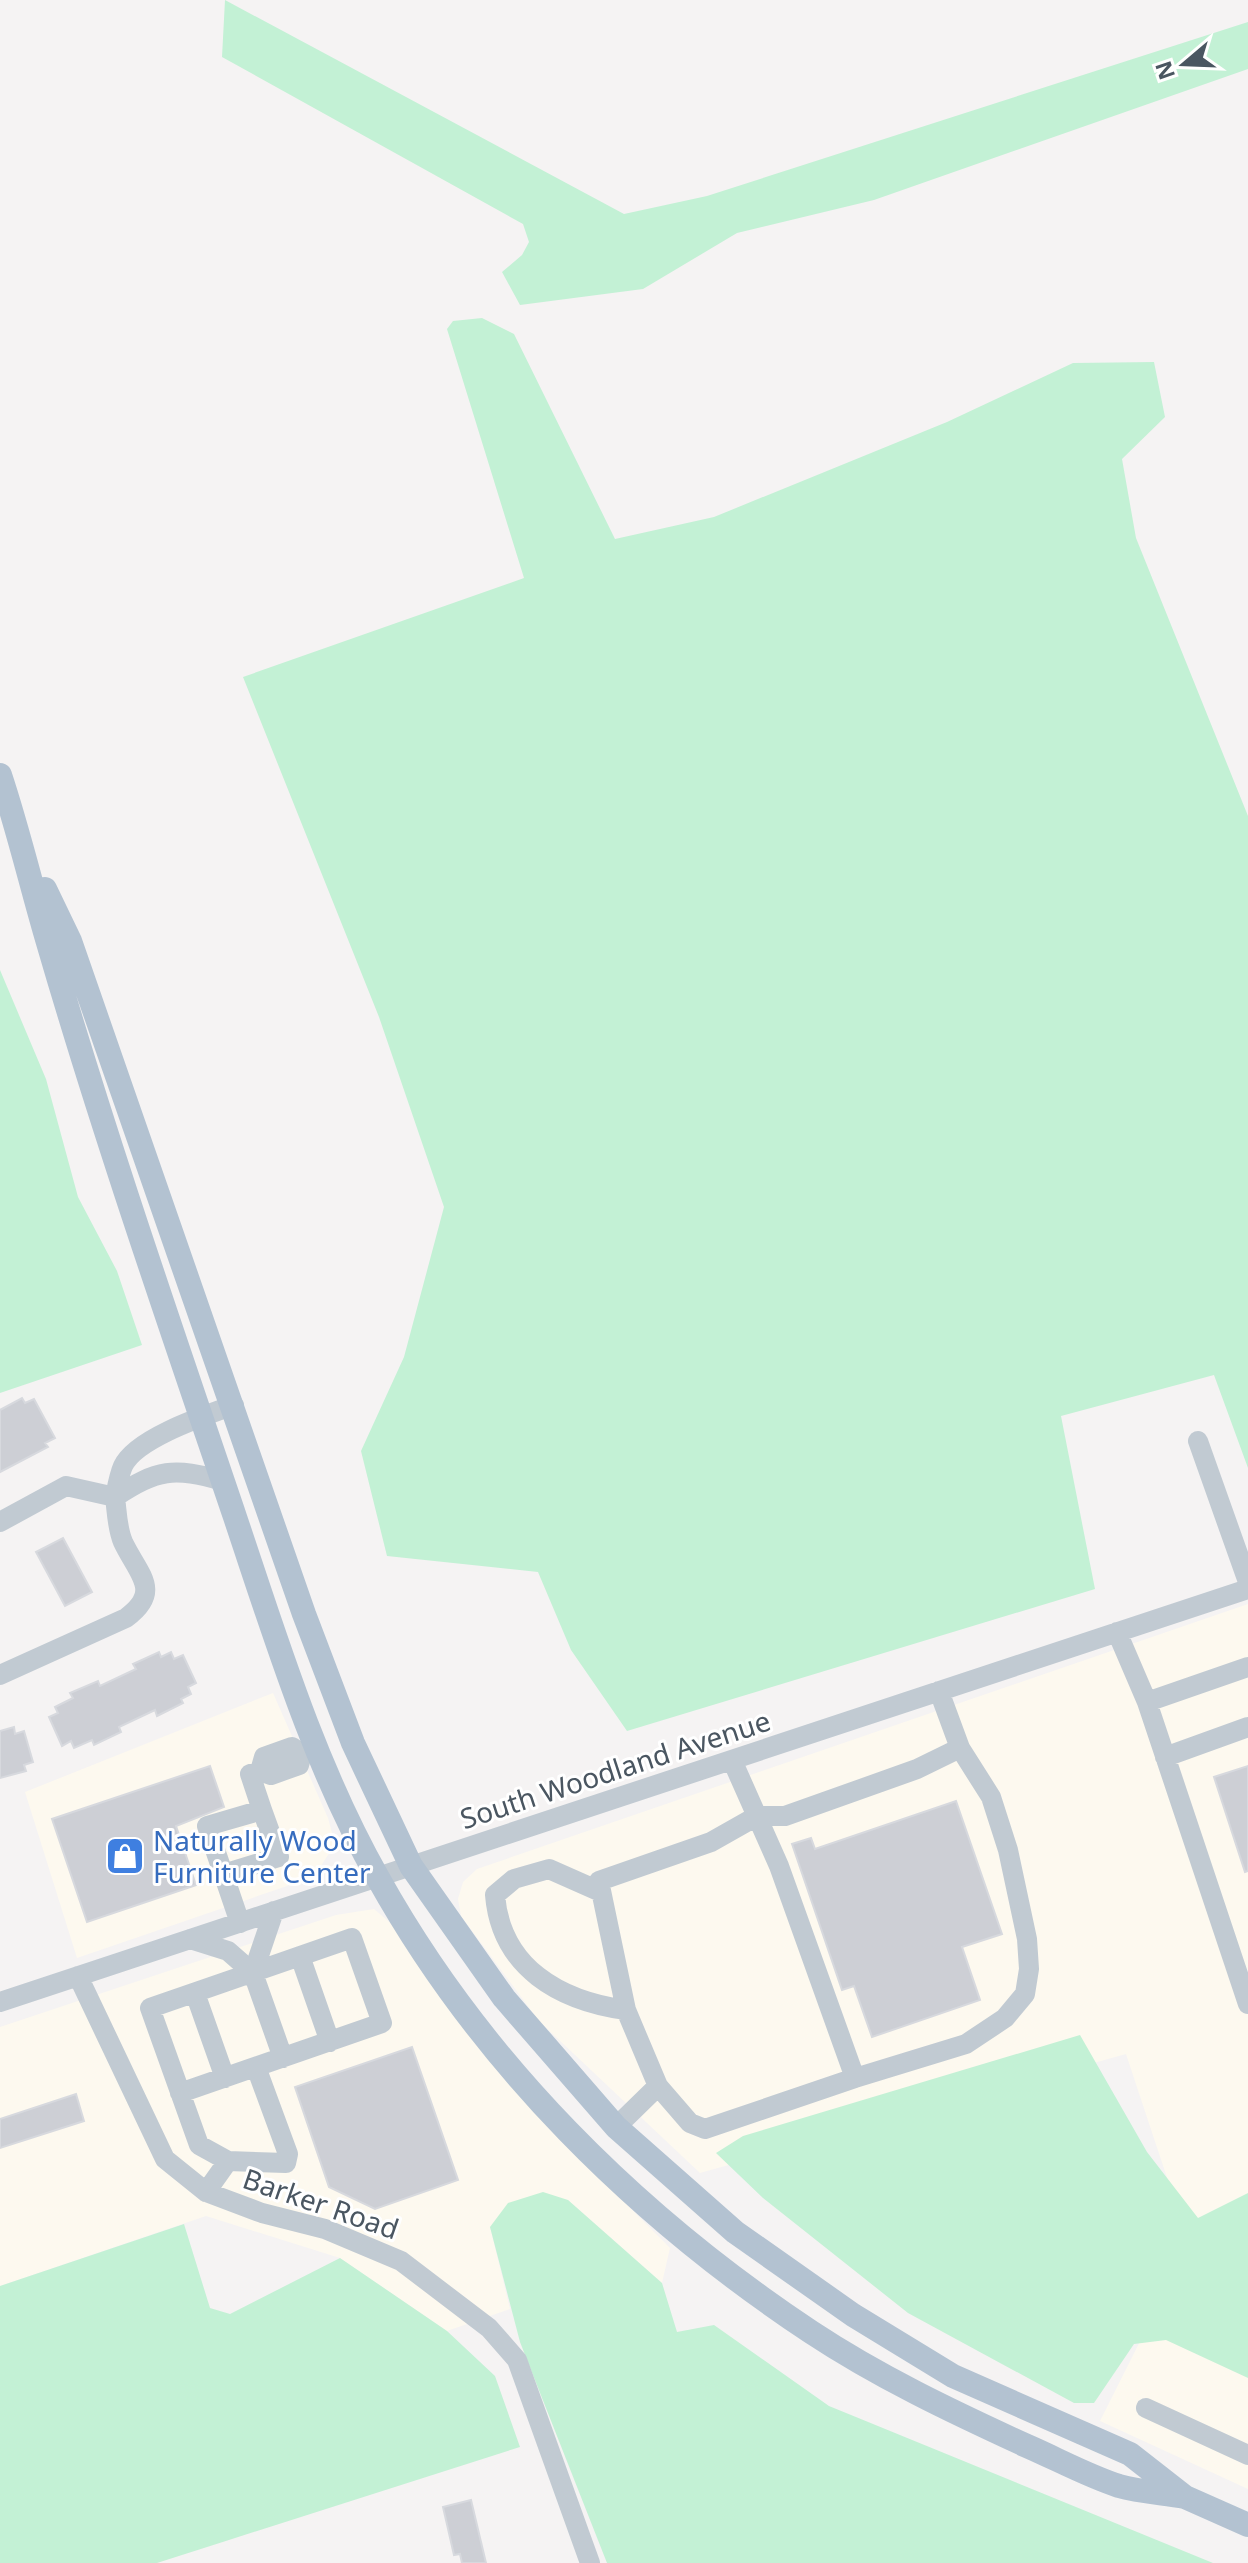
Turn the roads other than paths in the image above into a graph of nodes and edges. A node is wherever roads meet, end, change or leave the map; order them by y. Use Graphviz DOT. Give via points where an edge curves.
graph roads {
  1 [pos="0,775"];
  2 [pos="25,848"];
  3 [pos="234,1405"];
  4 [pos="200,1417"];
  5 [pos="1198,1441"];
  6 [pos="223,1481"];
  7 [pos="115,1497"];
  8 [pos="0,1522"];
  9 [pos="1248,1582"];
  10 [pos="1248,1589"];
  11 [pos="1117,1632"];
  12 [pos="1248,1667"];
  13 [pos="0,1675"];
  14 [pos="939,1691"];
  15 [pos="1147,1702"];
  16 [pos="1248,1727"];
  17 [pos="960,1748"];
  18 [pos="310,1751"];
  19 [pos="1165,1757"];
  20 [pos="732,1760"];
  21 [pos="262,1810"];
  22 [pos="757,1816"];
  23 [pos="411,1866"];
  24 [pos="223,1874"];
  25 [pos="377,1878"];
  26 [pos="601,1892"];
  27 [pos="274,1911"];
  28 [pos="240,1923"];
  29 [pos="190,1939"];
  30 [pos="300,1956"];
  31 [pos="253,1973"];
  32 [pos="78,1976"];
  33 [pos="195,1993"];
  34 [pos="2,1995"];
  35 [pos="1248,2004"];
  36 [pos="626,2010"];
  37 [pos="330,2042"];
  38 [pos="283,2058"];
  39 [pos="256,2067"];
  40 [pos="225,2078"];
  41 [pos="855,2078"];
  42 [pos="658,2086"];
  43 [pos="180,2093"];
  44 [pos="616,2127"];
  45 [pos="228,2161"];
  46 [pos="206,2192"];
  47 [pos="1146,2408"];
  48 [pos="1248,2455"];
  49 [pos="1185,2497"];
  50 [pos="1248,2525"];
  51 [pos="590,2563"];
  1 -- 2 [label="main road"];
  2 -- 3 [label="main road" via="70,941"];
  2 -- 4 [label="main road" via="47,942"];
  3 -- 4 [label="street"];
  3 -- 23 [label="main road" via="342,1714"];
  4 -- 6 [label="main road"];
  4 -- 7 [label="street" via="138,1450 123,1464"];
  5 -- 9 [label="street"];
  6 -- 7 [label="street" via="184,1470 164,1471"];
  6 -- 18 [label="main road"];
  7 -- 8 [label="street" via="66,1486"];
  7 -- 13 [label="street" via="121,1539 144,1580 146,1595 139,1608"];
  10 -- 11 [label="street, South Woodland Avenue"];
  11 -- 14 [label="street, South Woodland Avenue"];
  11 -- 15 [label="street"];
  12 -- 15 [label="street"];
  14 -- 17 [label="street"];
  14 -- 20 [label="street, South Woodland Avenue"];
  15 -- 19 [label="street"];
  16 -- 19 [label="street"];
  17 -- 22 [label="street" via="917,1769 785,1816"];
  17 -- 41 [label="street" via="991,1797 1008,1850 1027,1939 1025,1994 1005,2018 966,2044"];
  18 -- 21 [label="street" via="299,1765 271,1775 250,1774"];
  18 -- 25 [label="main road"];
  19 -- 35 [label="street"];
  20 -- 22 [label="street"];
  20 -- 23 [label="street, South Woodland Avenue"];
  21 -- 24 [label="street" via="207,1826"];
  21 -- 24 [label="street" via="279,1857"];
  22 -- 26 [label="street" via="711,1842 599,1881"];
  22 -- 41 [label="street"];
  23 -- 25 [label="street, South Woodland Avenue"];
  23 -- 44 [label="main road" via="504,1998"];
  24 -- 28 [label="street"];
  25 -- 27 [label="street, South Woodland Avenue"];
  25 -- 49 [label="main road" via="477,2027 526,2086 645,2207 733,2281 845,2354 975,2422 1122,2487"];
  26 -- 36 [label="street"];
  26 -- 36 [label="street" via="549,1869 514,1879 495,1895 497,1920 521,1961 544,1984 593,2006"];
  27 -- 28 [label="street, South Woodland Avenue"];
  27 -- 31 [label="street"];
  28 -- 29 [label="street, South Woodland Avenue"];
  29 -- 31 [label="street" via="228,1951"];
  29 -- 32 [label="street, South Woodland Avenue"];
  30 -- 31 [label="street"];
  30 -- 37 [label="street"];
  30 -- 37 [label="street" via="352,1938 382,2023"];
  31 -- 33 [label="street"];
  31 -- 38 [label="street"];
  32 -- 34 [label="street, South Woodland Avenue"];
  32 -- 46 [label="street, Barker Road" via="165,2159"];
  33 -- 40 [label="street"];
  33 -- 43 [label="street" via="150,2008"];
  36 -- 42 [label="street"];
  37 -- 38 [label="street"];
  38 -- 39 [label="street"];
  39 -- 40 [label="street"];
  39 -- 45 [label="street" via="288,2154 286,2163"];
  40 -- 43 [label="street"];
  41 -- 42 [label="street" via="705,2129 690,2123"];
  42 -- 44 [label="street"];
  43 -- 45 [label="street" via="199,2145"];
  44 -- 49 [label="main road" via="735,2232 853,2315 953,2376 1130,2454"];
  45 -- 46 [label="street"];
  46 -- 51 [label="street, Barker Road" via="325,2229 401,2261 489,2328 517,2360"];
  47 -- 48 [label="street"];
  49 -- 50 [label="main road"];
}
